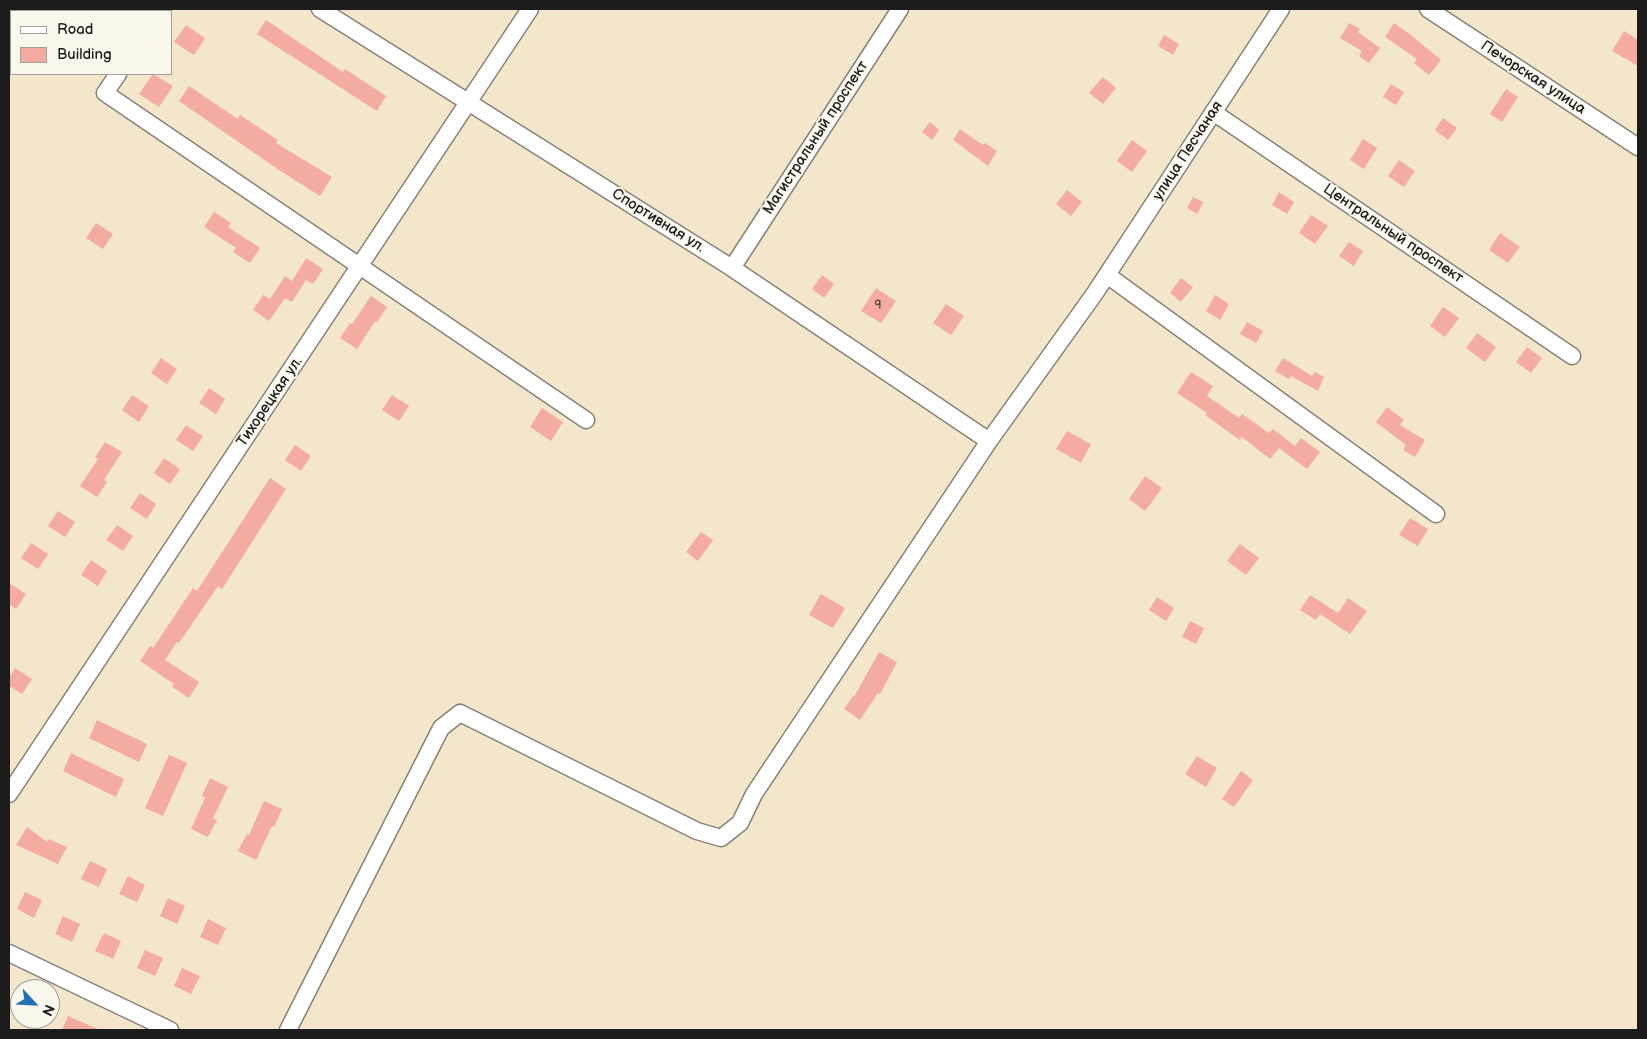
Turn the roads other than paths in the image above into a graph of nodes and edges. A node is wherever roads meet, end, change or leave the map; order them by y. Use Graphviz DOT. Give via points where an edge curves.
graph roads {
  1 [pos="320,9"];
  2 [pos="530,9"];
  3 [pos="900,9"];
  4 [pos="1281,9"];
  5 [pos="1428,9"];
  6 [pos="117,75"];
  7 [pos="469,102"];
  8 [pos="1213,112"];
  9 [pos="1638,147"];
  10 [pos="360,266"];
  11 [pos="732,268"];
  12 [pos="1106,275"];
  13 [pos="1572,356"];
  14 [pos="586,420"];
  15 [pos="989,441"];
  16 [pos="1436,514"];
  17 [pos="9,794"];
  18 [pos="9,953"];
  19 [pos="170,1030"];
  20 [pos="288,1030"];
  1 -- 7 [label="street, Спортивная ул."];
  2 -- 7 [label="street, Тихорецкая ул."];
  3 -- 11 [label="street, Магистральный проспект"];
  4 -- 8 [label="street, улица Песчаная"];
  5 -- 9 [label="street, Печорская улица"];
  6 -- 10 [label="street" via="105,93"];
  7 -- 10 [label="street, Тихорецкая ул."];
  7 -- 11 [label="street, Спортивная ул."];
  8 -- 12 [label="street, улица Песчаная"];
  8 -- 13 [label="street, Центральный проспект"];
  10 -- 14 [label="street"];
  10 -- 17 [label="street, Тихорецкая ул."];
  11 -- 15 [label="street, Спортивная ул."];
  12 -- 15 [label="street, улица Песчаная"];
  12 -- 16 [label="street"];
  15 -- 20 [label="street, улица Песчаная" via="754,794 740,823 722,838 697,831 460,713 440,728"];
  18 -- 19 [label="street"];
}
